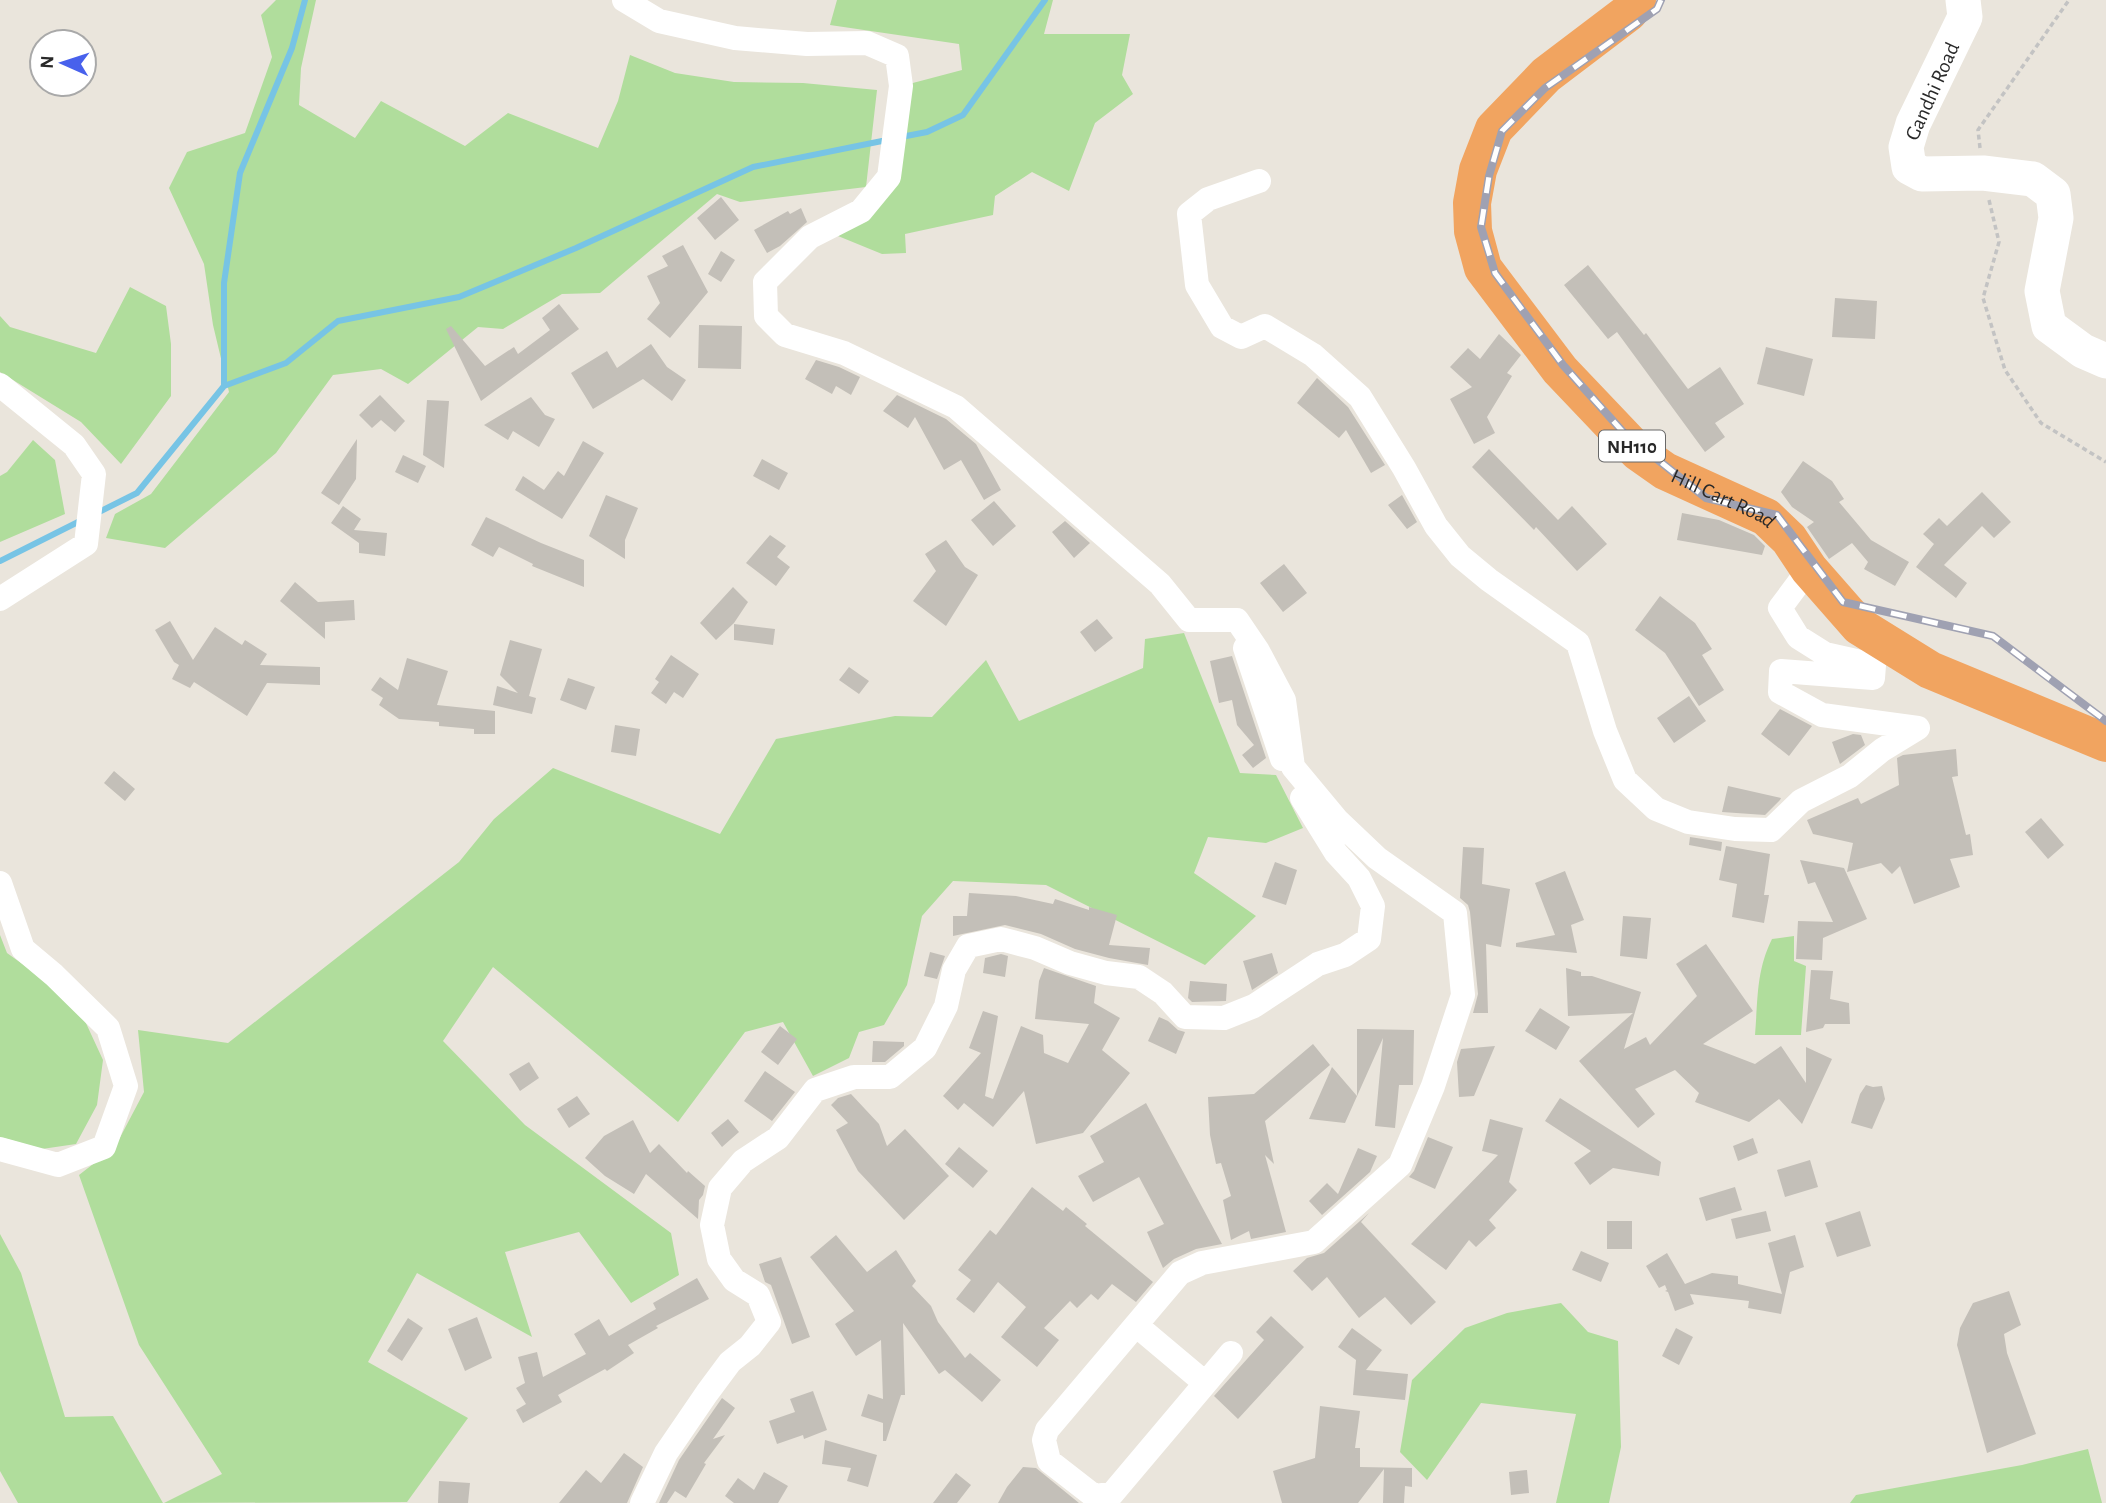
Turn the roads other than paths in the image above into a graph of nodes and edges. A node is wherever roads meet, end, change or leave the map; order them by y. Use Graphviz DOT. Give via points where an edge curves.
graph roads {
  1 [pos="1637,0"];
  2 [pos="1964,0"];
  3 [pos="624,1"];
  4 [pos="1259,181"];
  5 [pos="2106,361"];
  6 [pos="0,384"];
  7 [pos="1809,569"];
  8 [pos="0,599"];
  9 [pos="1237,620"];
  10 [pos="2106,743"];
  11 [pos="0,883"];
  12 [pos="0,1149"];
  13 [pos="1136,1325"];
  14 [pos="1231,1353"];
  15 [pos="1205,1383"];
  16 [pos="642,1503"];
  1 -- 7 [label="highway, Hill Cart Road / NH110" via="1629,12 1546,75 1494,129 1478,170 1472,203 1473,231 1483,268 1560,370 1638,452 1665,471 1766,517 1789,539"];
  2 -- 5 [label="main road, Gandhi Road" via="1965,18 1913,124 1906,147 1909,167 1922,174 1983,173 2033,179 2053,194 2056,218 2042,291 2049,326 2083,351"];
  3 -- 9 [label="street" via="659,21 735,38 867,43 897,56 901,86 889,177 861,211 810,237 765,282 766,316 785,335 844,353 956,407 1160,584 1189,620"];
  4 -- 7 [label="street" via="1208,199 1189,214 1197,285 1222,327 1241,337 1265,326 1313,355 1360,397 1436,526 1460,555 1578,643 1625,780 1657,809 1688,822 1771,830 1801,801 1850,776 1918,728 1822,715 1780,692 1781,671 1873,678 1874,665 1825,654 1798,637 1780,607"];
  6 -- 8 [label="street" via="74,445 94,474 86,544"];
  7 -- 10 [label="highway, Hill Cart Road / NH110" via="1859,626 1930,670"];
  9 -- 13 [label="street" via="1284,700 1293,767 1337,820 1377,858 1455,913 1463,995 1400,1165 1314,1242 1202,1263 1180,1273"];
  9 -- 16 [label="street" via="1287,775 1336,853 1359,878 1373,906 1369,939 1345,956 1318,964 1254,1006 1224,1018 1185,1017 1139,976 1106,973 1000,939 968,946 954,970 946,1006 925,1048 890,1077 854,1077 815,1090 778,1138 744,1161 719,1188 712,1225 719,1259 734,1280 758,1295 769,1322 707,1393 666,1452"];
  11 -- 12 [label="street" via="23,949 108,1028 126,1086 104,1147 58,1165"];
  13 -- 15 [label="street"];
  13 -- 15 [label="street" via="1047,1430 1044,1440 1049,1461 1094,1496 1112,1494"];
  14 -- 15 [label="street"];
}
